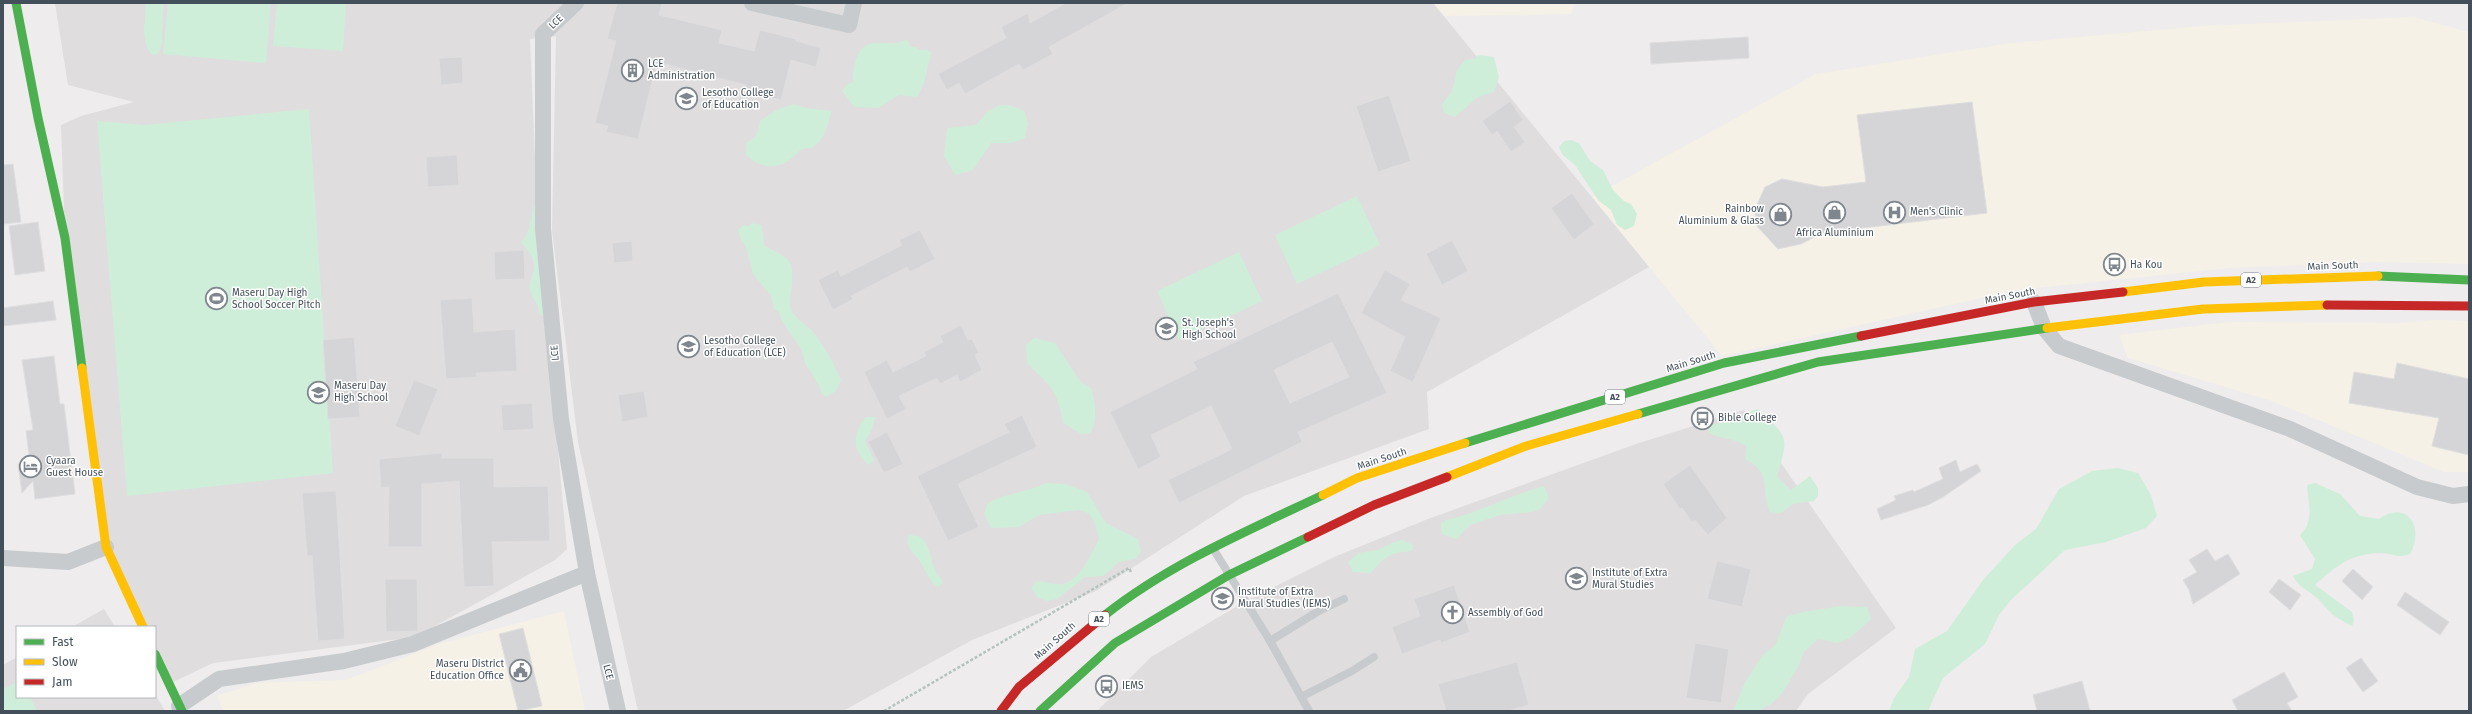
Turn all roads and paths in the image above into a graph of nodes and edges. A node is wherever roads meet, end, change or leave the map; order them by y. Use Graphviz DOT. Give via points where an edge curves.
graph roads {
  1 [pos="16,3"];
  2 [pos="576,3"];
  3 [pos="752,3"];
  4 [pos="854,3"];
  5 [pos="2469,280"];
  6 [pos="2034,302"];
  7 [pos="2469,306"];
  8 [pos="2044,328"];
  9 [pos="2469,494"];
  10 [pos="106,547"];
  11 [pos="1213,548"];
  12 [pos="3,558"];
  13 [pos="587,573"];
  14 [pos="1229,575"];
  15 [pos="1144,588"];
  16 [pos="1344,600"];
  17 [pos="143,626"];
  18 [pos="1270,641"];
  19 [pos="156,656"];
  20 [pos="1374,657"];
  21 [pos="1301,696"];
  22 [pos="181,709"];
  23 [pos="618,711"];
  24 [pos="884,711"];
  25 [pos="1001,711"];
  26 [pos="1040,711"];
  27 [pos="1309,711"];
  1 -- 10 [label="main road" via="65,238"];
  2 -- 13 [label="street, LCE" via="544,34 544,229 561,419"];
  3 -- 4 [label="street" via="849,25"];
  5 -- 6 [label="main road, Main South / A2" via="2367,276 2204,282"];
  6 -- 8 [label="street"];
  6 -- 11 [label="main road, Main South / A2" via="1709,368 1357,478"];
  7 -- 8 [label="main road, A2" via="2375,304 2203,309"];
  8 -- 9 [label="street" via="2059,346 2290,429 2417,487 2453,496"];
  8 -- 14 [label="main road, A2" via="1818,362 1526,446 1374,505"];
  10 -- 12 [label="street" via="68,562"];
  10 -- 17 [label="main road"];
  11 -- 14 [label="lane"];
  11 -- 15 [label="main road, Main South / A2"];
  13 -- 22 [label="street" via="413,644 344,661 219,679"];
  13 -- 23 [label="street, LCE"];
  14 -- 18 [label="lane"];
  14 -- 26 [label="main road, A2" via="1115,643"];
  15 -- 24 [label="path" via="1129,568"];
  15 -- 25 [label="main road, Main South / A2" via="1117,605 1075,638 1019,687"];
  16 -- 18 [label="lane" via="1317,612"];
  18 -- 21 [label="lane"];
  19 -- 22 [label="main road"];
  20 -- 21 [label="lane" via="1352,672"];
  21 -- 27 [label="lane"];
}
